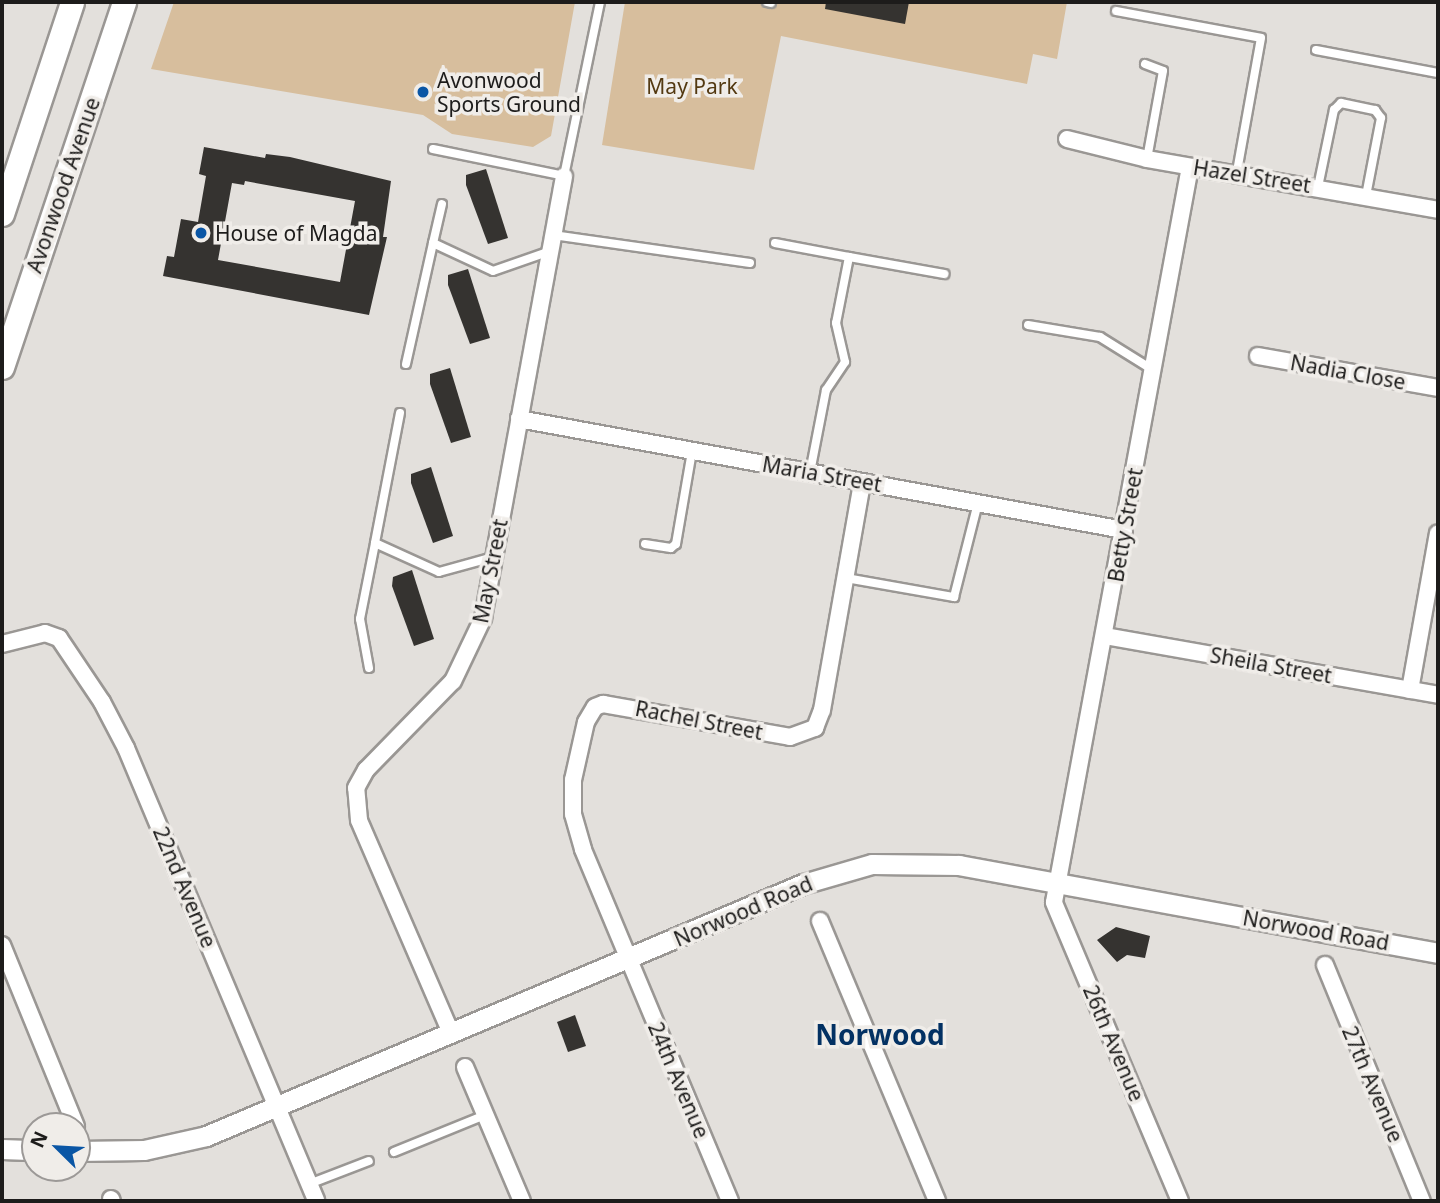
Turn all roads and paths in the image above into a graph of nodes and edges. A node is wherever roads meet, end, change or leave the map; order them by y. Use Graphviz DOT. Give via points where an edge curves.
graph roads {
  1 [pos="72,2"];
  2 [pos="124,2"];
  3 [pos="600,2"];
  4 [pos="1116,11"];
  5 [pos="1316,50"];
  6 [pos="1145,64"];
  7 [pos="1438,73"];
  8 [pos="1067,139"];
  9 [pos="433,149"];
  10 [pos="1147,159"];
  11 [pos="1191,167"];
  12 [pos="1237,172"];
  13 [pos="564,176"];
  14 [pos="1318,187"];
  15 [pos="1366,196"];
  16 [pos="442,204"];
  17 [pos="1438,210"];
  18 [pos="2,214"];
  19 [pos="433,243"];
  20 [pos="552,243"];
  21 [pos="775,243"];
  22 [pos="849,257"];
  23 [pos="750,263"];
  24 [pos="944,274"];
  25 [pos="1028,324"];
  26 [pos="1258,356"];
  27 [pos="406,364"];
  28 [pos="2,368"];
  29 [pos="1153,370"];
  30 [pos="1438,388"];
  31 [pos="400,412"];
  32 [pos="519,419"];
  33 [pos="692,451"];
  34 [pos="810,472"];
  35 [pos="862,482"];
  36 [pos="978,503"];
  37 [pos="1124,530"];
  38 [pos="1438,533"];
  39 [pos="375,544"];
  40 [pos="645,544"];
  41 [pos="493,556"];
  42 [pos="846,578"];
  43 [pos="1105,636"];
  44 [pos="2,644"];
  45 [pos="369,668"];
  46 [pos="1410,690"];
  47 [pos="1438,695"];
  48 [pos="1058,884"];
  49 [pos="820,921"];
  50 [pos="1438,953"];
  51 [pos="3,954"];
  52 [pos="628,958"];
  53 [pos="1325,965"];
  54 [pos="451,1033"];
  55 [pos="466,1068"];
  56 [pos="275,1106"];
  57 [pos="69,1112"];
  58 [pos="485,1115"];
  59 [pos="2,1149"];
  60 [pos="21,1150"];
  61 [pos="91,1151"];
  62 [pos="394,1152"];
  63 [pos="369,1161"];
  64 [pos="309,1184"];
  65 [pos="316,1201"];
  66 [pos="522,1201"];
  67 [pos="730,1201"];
  68 [pos="937,1201"];
  69 [pos="1181,1201"];
  70 [pos="1422,1201"];
  1 -- 18 [label="main road"];
  2 -- 28 [label="main road, Avonwood Avenue"];
  3 -- 13 [label="lane"];
  4 -- 12 [label="lane" via="1261,38"];
  5 -- 7 [label="lane"];
  6 -- 10 [label="lane" via="1163,71"];
  8 -- 10 [label="street, Hazel Street"];
  9 -- 13 [label="lane"];
  10 -- 11 [label="street, Hazel Street"];
  11 -- 12 [label="street, Hazel Street"];
  11 -- 29 [label="street, Betty Street"];
  12 -- 14 [label="street, Hazel Street"];
  13 -- 20 [label="street, May Street"];
  14 -- 15 [label="street, Hazel Street"];
  14 -- 15 [label="lane" via="1334,110 1341,103 1376,110 1381,118"];
  15 -- 17 [label="street, Hazel Street"];
  16 -- 19 [label="lane"];
  19 -- 20 [label="lane" via="493,271"];
  19 -- 27 [label="lane"];
  20 -- 23 [label="lane"];
  20 -- 32 [label="street, May Street"];
  21 -- 22 [label="lane"];
  22 -- 24 [label="lane"];
  22 -- 34 [label="lane" via="836,323 845,362 827,390"];
  25 -- 29 [label="lane" via="1100,337"];
  26 -- 30 [label="street, Nadia Close"];
  29 -- 37 [label="street, Betty Street"];
  31 -- 39 [label="lane"];
  32 -- 33 [label="street, Maria Street"];
  32 -- 41 [label="street, May Street"];
  33 -- 34 [label="street, Maria Street"];
  33 -- 40 [label="lane" via="676,544 671,548"];
  34 -- 35 [label="street, Maria Street"];
  35 -- 36 [label="street, Maria Street"];
  35 -- 42 [label="street, Rachel Street"];
  36 -- 37 [label="street, Maria Street"];
  36 -- 42 [label="lane" via="954,597"];
  37 -- 43 [label="street, Betty Street"];
  38 -- 46 [label="street"];
  39 -- 41 [label="lane" via="439,572"];
  39 -- 45 [label="lane" via="360,619"];
  41 -- 54 [label="street, May Street" via="483,618 461,670 442,696 366,769 356,788 359,820"];
  42 -- 52 [label="street, Rachel Street" via="822,710 810,733 790,737 614,704 603,704 590,713 573,780 573,814"];
  43 -- 46 [label="street, Sheila Street"];
  43 -- 48 [label="street, Betty Street"];
  44 -- 56 [label="street, 22nd Avenue" via="45,633 59,638 102,702 126,748"];
  46 -- 47 [label="street, Sheila Street"];
  48 -- 50 [label="street, Norwood Road"];
  48 -- 52 [label="street, Norwood Road" via="943,863 872,864 803,884"];
  48 -- 69 [label="street, 26th Avenue" via="1054,902"];
  49 -- 68 [label="street"];
  51 -- 57 [label="street"];
  52 -- 54 [label="street, Norwood Road"];
  52 -- 67 [label="street, 24th Avenue"];
  53 -- 70 [label="street, 27th Avenue"];
  54 -- 56 [label="street, Norwood Road"];
  55 -- 58 [label="street"];
  56 -- 61 [label="street, Norwood Road" via="170,1146"];
  56 -- 64 [label="street, 22nd Avenue"];
  58 -- 62 [label="lane"];
  58 -- 66 [label="street"];
  59 -- 60 [label="street"];
  63 -- 64 [label="lane"];
  64 -- 65 [label="street, 22nd Avenue"];
}
